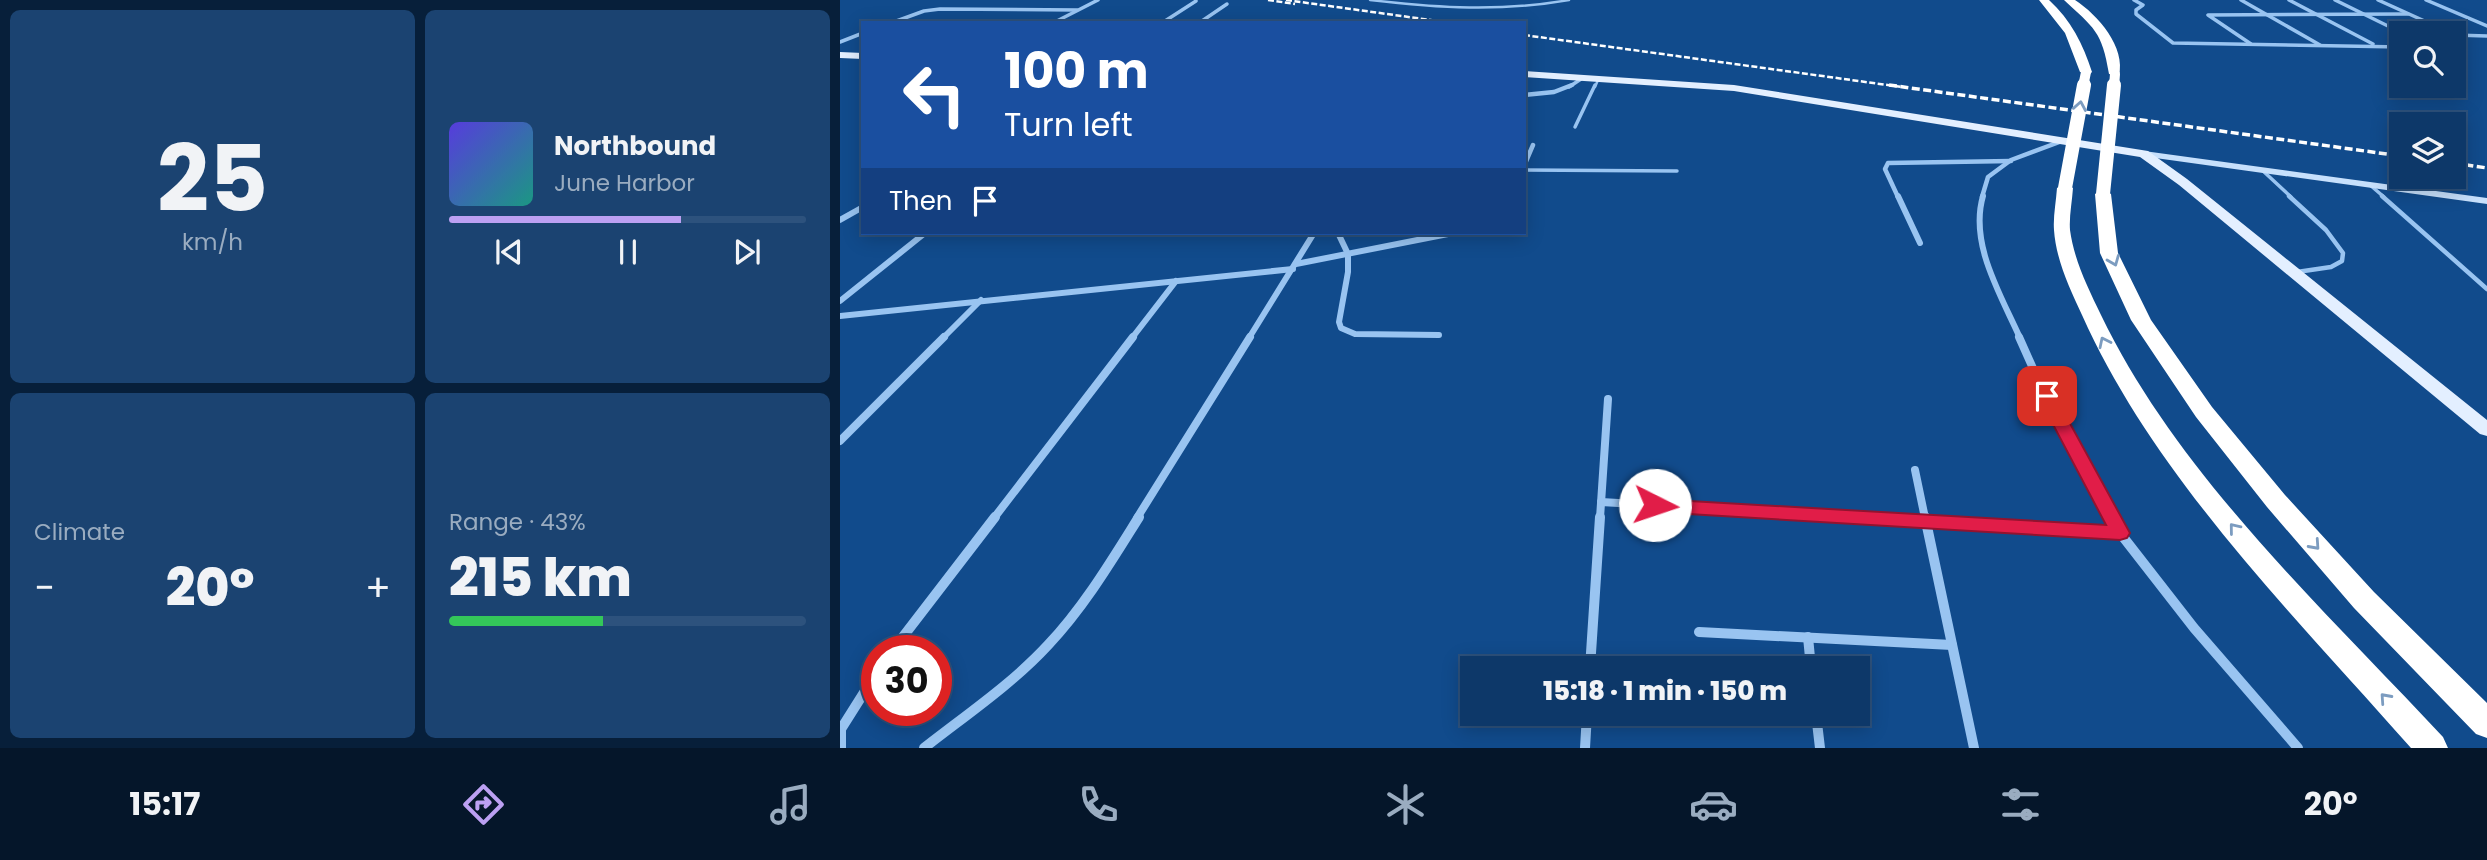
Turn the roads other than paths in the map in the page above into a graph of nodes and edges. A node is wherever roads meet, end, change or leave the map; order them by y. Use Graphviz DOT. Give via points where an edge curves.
graph roads {
  1 [pos="1098,0"];
  2 [pos="1370,0"];
  3 [pos="1569,0"];
  4 [pos="2043,0"];
  5 [pos="2069,0"];
  6 [pos="2134,0"];
  7 [pos="2241,0"];
  8 [pos="2289,0"];
  9 [pos="2335,0"];
  10 [pos="2378,0"];
  11 [pos="2426,0"];
  12 [pos="1196,1"];
  13 [pos="1227,4"];
  14 [pos="1077,10"];
  15 [pos="2264,13"];
  16 [pos="2315,13"];
  17 [pos="2362,13"];
  18 [pos="2408,13"];
  19 [pos="896,21"];
  20 [pos="1057,21"];
  21 [pos="1166,21"];
  22 [pos="1202,21"];
  23 [pos="2425,21"];
  24 [pos="2389,26"];
  25 [pos="2487,26"];
  26 [pos="861,34"];
  27 [pos="2466,35"];
  28 [pos="2487,36"];
  29 [pos="840,42"];
  30 [pos="2252,44"];
  31 [pos="2320,45"];
  32 [pos="2377,46"];
  33 [pos="2389,46"];
  34 [pos="840,55"];
  35 [pos="861,57"];
  36 [pos="1526,74"];
  37 [pos="1581,79"];
  38 [pos="1598,80"];
  39 [pos="1526,96"];
  40 [pos="1575,127"];
  41 [pos="2062,141"];
  42 [pos="1533,145"];
  43 [pos="2144,154"];
  44 [pos="2011,160"];
  45 [pos="1526,163"];
  46 [pos="1526,168"];
  47 [pos="2262,169"];
  48 [pos="1677,171"];
  49 [pos="2370,185"];
  50 [pos="2487,201"];
  51 [pos="861,208"];
  52 [pos="840,220"];
  53 [pos="922,235"];
  54 [pos="1313,235"];
  55 [pos="1339,235"];
  56 [pos="1443,235"];
  57 [pos="1920,243"];
  58 [pos="1348,254"];
  59 [pos="1294,267"];
  60 [pos="2294,272"];
  61 [pos="1176,281"];
  62 [pos="2487,289"];
  63 [pos="981,300"];
  64 [pos="840,301"];
  65 [pos="840,316"];
  66 [pos="1439,335"];
  67 [pos="1608,400"];
  68 [pos="2487,430"];
  69 [pos="840,441"];
  70 [pos="1915,470"];
  71 [pos="1601,502"];
  72 [pos="1926,523"];
  73 [pos="2120,533"];
  74 [pos="1699,632"];
  75 [pos="904,635"];
  76 [pos="1808,637"];
  77 [pos="1952,645"];
  78 [pos="1591,656"];
  79 [pos="1810,656"];
  80 [pos="861,698"];
  81 [pos="2487,724"];
  82 [pos="1586,726"];
  83 [pos="1817,726"];
  84 [pos="841,729"];
  85 [pos="841,748"];
  86 [pos="924,748"];
  87 [pos="1585,748"];
  88 [pos="1820,748"];
  89 [pos="1974,748"];
  90 [pos="2298,748"];
  91 [pos="2432,748"];
  1 -- 14 [label="street"];
  2 -- 3 [label="lane" via="1448,9"];
  91 -- 4 [label="highway, one-way, bridge" via="2257,555 2162,439 2107,349 2073,276 2062,230 2086,72 2071,30"];
  5 -- 81 [label="highway, one-way, bridge" via="2099,25 2110,49 2115,74 2103,194 2109,253 2141,320 2204,412 2276,501 2364,600"];
  6 -- 30 [label="street" via="2143,5 2136,14 2168,41"];
  7 -- 15 [label="street"];
  8 -- 16 [label="street"];
  9 -- 17 [label="street"];
  10 -- 18 [label="street"];
  11 -- 25 [label="street"];
  12 -- 21 [label="street"];
  13 -- 22 [label="street"];
  14 -- 19 [label="street" via="940,9"];
  14 -- 20 [label="street"];
  15 -- 16 [label="street"];
  15 -- 30 [label="street" via="2208,15"];
  15 -- 31 [label="street"];
  16 -- 17 [label="street"];
  16 -- 32 [label="street"];
  17 -- 18 [label="street"];
  17 -- 24 [label="street"];
  18 -- 23 [label="street"];
  26 -- 29 [label="street"];
  27 -- 28 [label="street"];
  30 -- 31 [label="street"];
  31 -- 32 [label="street"];
  32 -- 33 [label="street"];
  34 -- 35 [label="main road"];
  36 -- 37 [label="main road"];
  37 -- 38 [label="main road"];
  37 -- 39 [label="street" via="1562,90"];
  38 -- 40 [label="lane"];
  38 -- 41 [label="main road" via="1734,88"];
  41 -- 43 [label="main road"];
  41 -- 44 [label="street"];
  42 -- 45 [label="street"];
  43 -- 47 [label="main road"];
  43 -- 60 [label="main road"];
  44 -- 57 [label="street" via="1888,163 1885,169"];
  44 -- 73 [label="street" via="1988,177 1983,188 1978,212 1981,243 2036,375"];
  46 -- 48 [label="lane"];
  47 -- 49 [label="main road"];
  47 -- 60 [label="lane" via="2326,230 2343,253 2342,261 2331,267"];
  49 -- 50 [label="main road"];
  49 -- 62 [label="lane"];
  51 -- 52 [label="street"];
  53 -- 64 [label="street"];
  54 -- 59 [label="street"];
  55 -- 58 [label="street"];
  56 -- 58 [label="street"];
  58 -- 59 [label="street"];
  58 -- 66 [label="street" via="1339,322 1346,332"];
  59 -- 61 [label="street"];
  59 -- 86 [label="street" via="1105,571 1049,644"];
  60 -- 68 [label="main road"];
  61 -- 63 [label="street"];
  61 -- 75 [label="street"];
  63 -- 65 [label="street"];
  63 -- 69 [label="street"];
  67 -- 71 [label="street"];
  70 -- 72 [label="street"];
  71 -- 72 [label="street"];
  71 -- 78 [label="street"];
  72 -- 73 [label="street"];
  72 -- 77 [label="street"];
  73 -- 90 [label="street" via="2194,628"];
  74 -- 76 [label="street"];
  76 -- 77 [label="street"];
  76 -- 79 [label="street"];
  77 -- 89 [label="street"];
  80 -- 84 [label="street"];
  82 -- 87 [label="street"];
  83 -- 88 [label="street"];
  84 -- 85 [label="street"];
}
